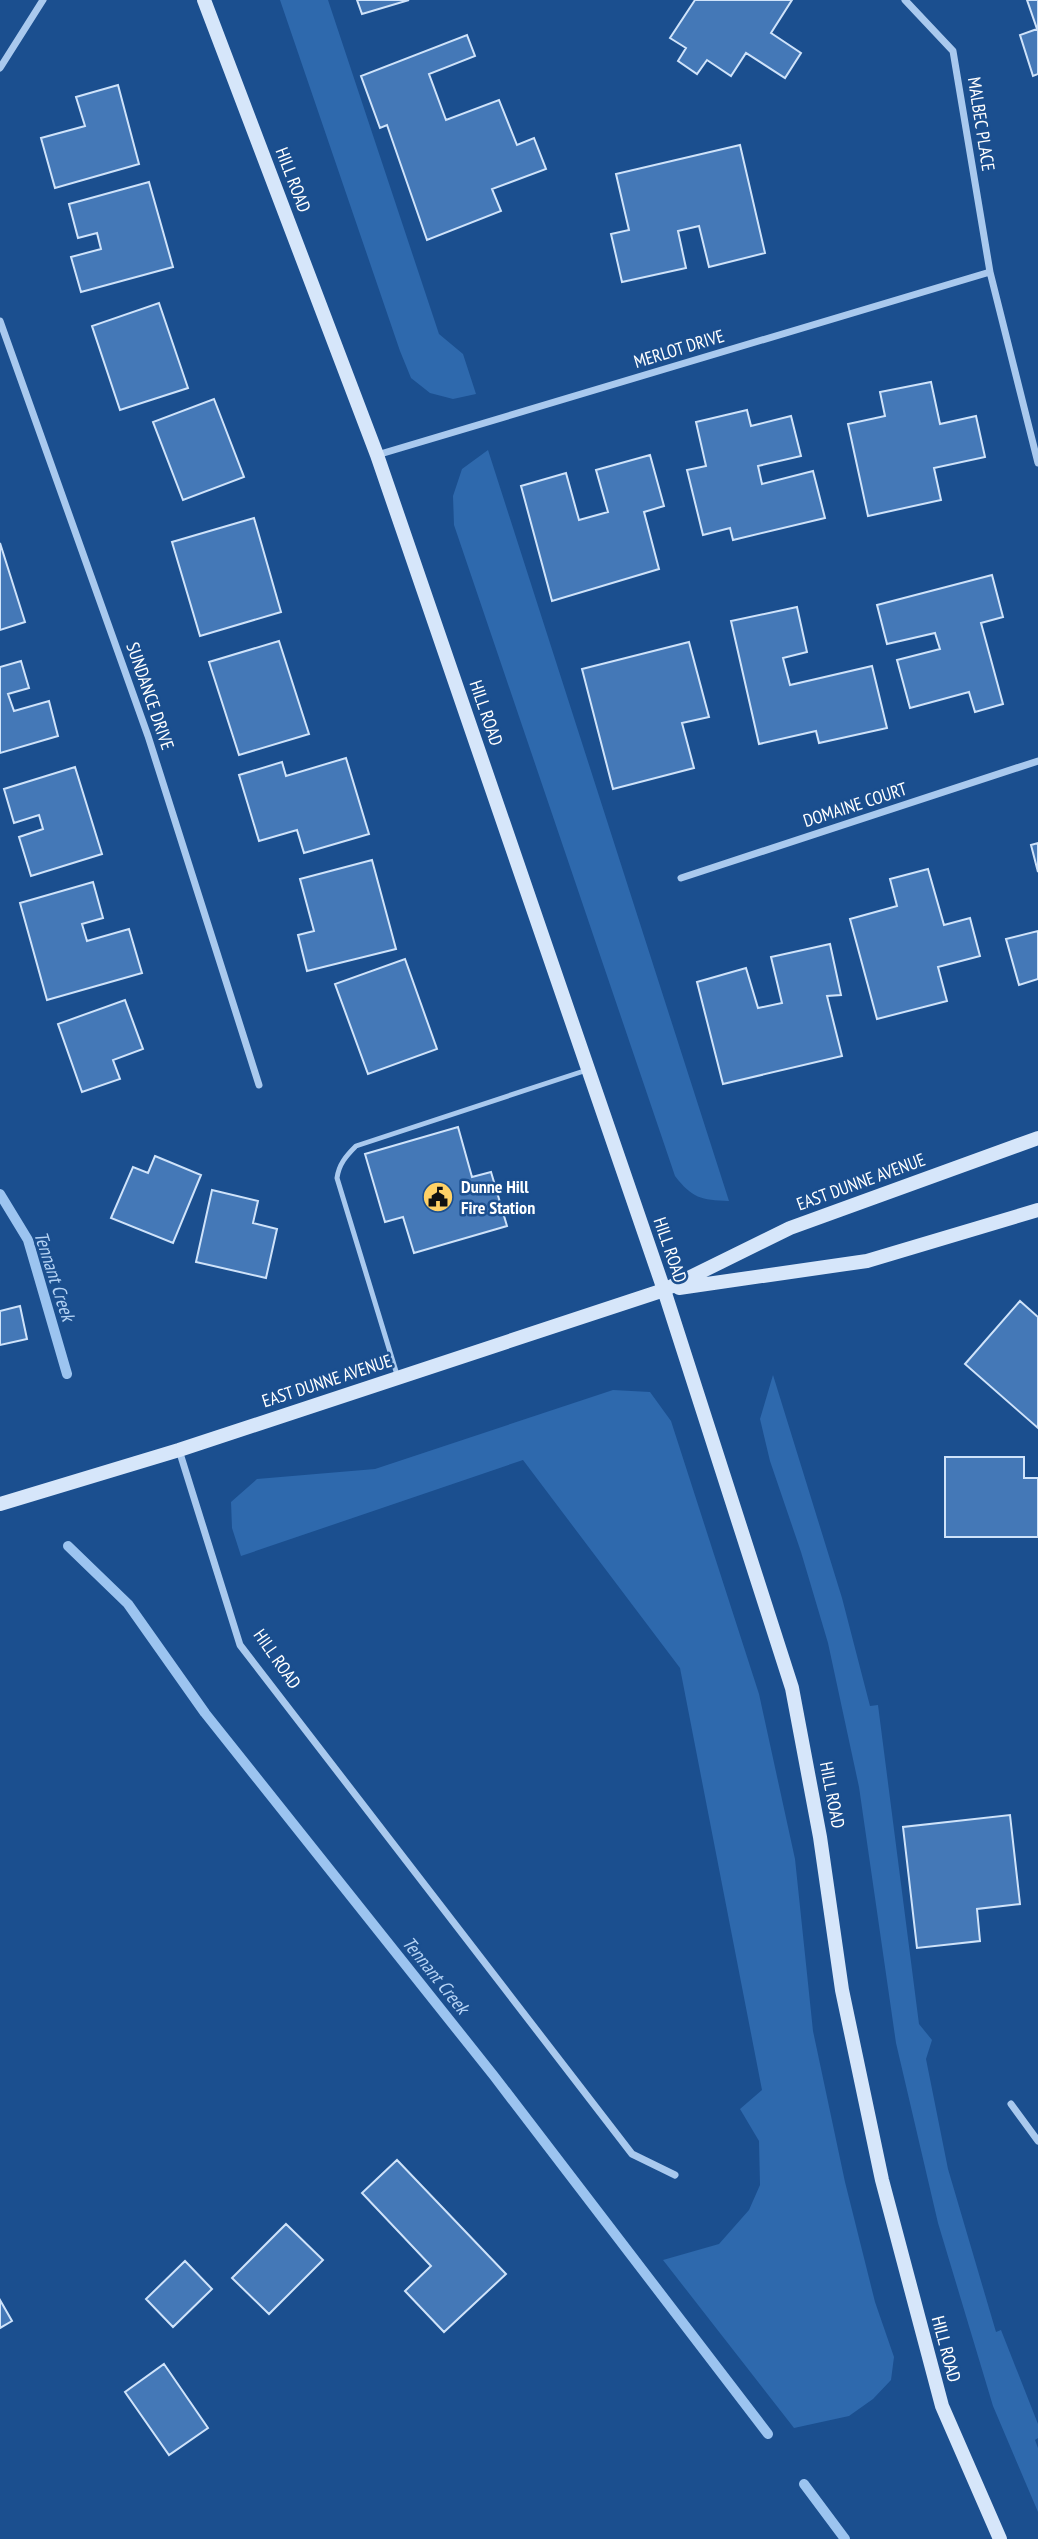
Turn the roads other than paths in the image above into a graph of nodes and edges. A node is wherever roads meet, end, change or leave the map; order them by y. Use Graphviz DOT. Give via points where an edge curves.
graph roads {
  1 [pos="43,0"];
  2 [pos="204,0"];
  3 [pos="905,0"];
  4 [pos="0,68"];
  5 [pos="990,272"];
  6 [pos="0,321"];
  7 [pos="377,455"];
  8 [pos="1038,463"];
  9 [pos="1038,761"];
  10 [pos="681,878"];
  11 [pos="588,1070"];
  12 [pos="259,1085"];
  13 [pos="1038,1138"];
  14 [pos="1038,1210"];
  15 [pos="664,1290"];
  16 [pos="398,1377"];
  17 [pos="179,1450"];
  18 [pos="0,1504"];
  19 [pos="1011,2104"];
  20 [pos="1038,2141"];
  21 [pos="675,2175"];
  22 [pos="1000,2539"];
  1 -- 4 [label="street"];
  2 -- 7 [label="main road, HILL ROAD"];
  3 -- 5 [label="street, MALBEC PLACE" via="953,51"];
  5 -- 7 [label="street, MERLOT DRIVE"];
  5 -- 8 [label="street, MALBEC PLACE"];
  6 -- 12 [label="street, SUNDANCE DRIVE" via="148,736"];
  7 -- 11 [label="main road, HILL ROAD"];
  9 -- 10 [label="street, DOMAINE COURT"];
  11 -- 15 [label="main road, HILL ROAD"];
  11 -- 16 [label="lane" via="356,1146 345,1157 337,1178"];
  13 -- 15 [label="main road, EAST DUNNE AVENUE" via="790,1228"];
  14 -- 15 [label="main road, EAST DUNNE AVENUE" via="867,1261"];
  15 -- 16 [label="main road, EAST DUNNE AVENUE"];
  15 -- 22 [label="main road, HILL ROAD" via="792,1688 842,1990 882,2180 942,2406"];
  16 -- 17 [label="main road, EAST DUNNE AVENUE"];
  17 -- 18 [label="main road, EAST DUNNE AVENUE"];
  17 -- 21 [label="street, HILL ROAD" via="240,1645 632,2154"];
  19 -- 20 [label="street"];
}
